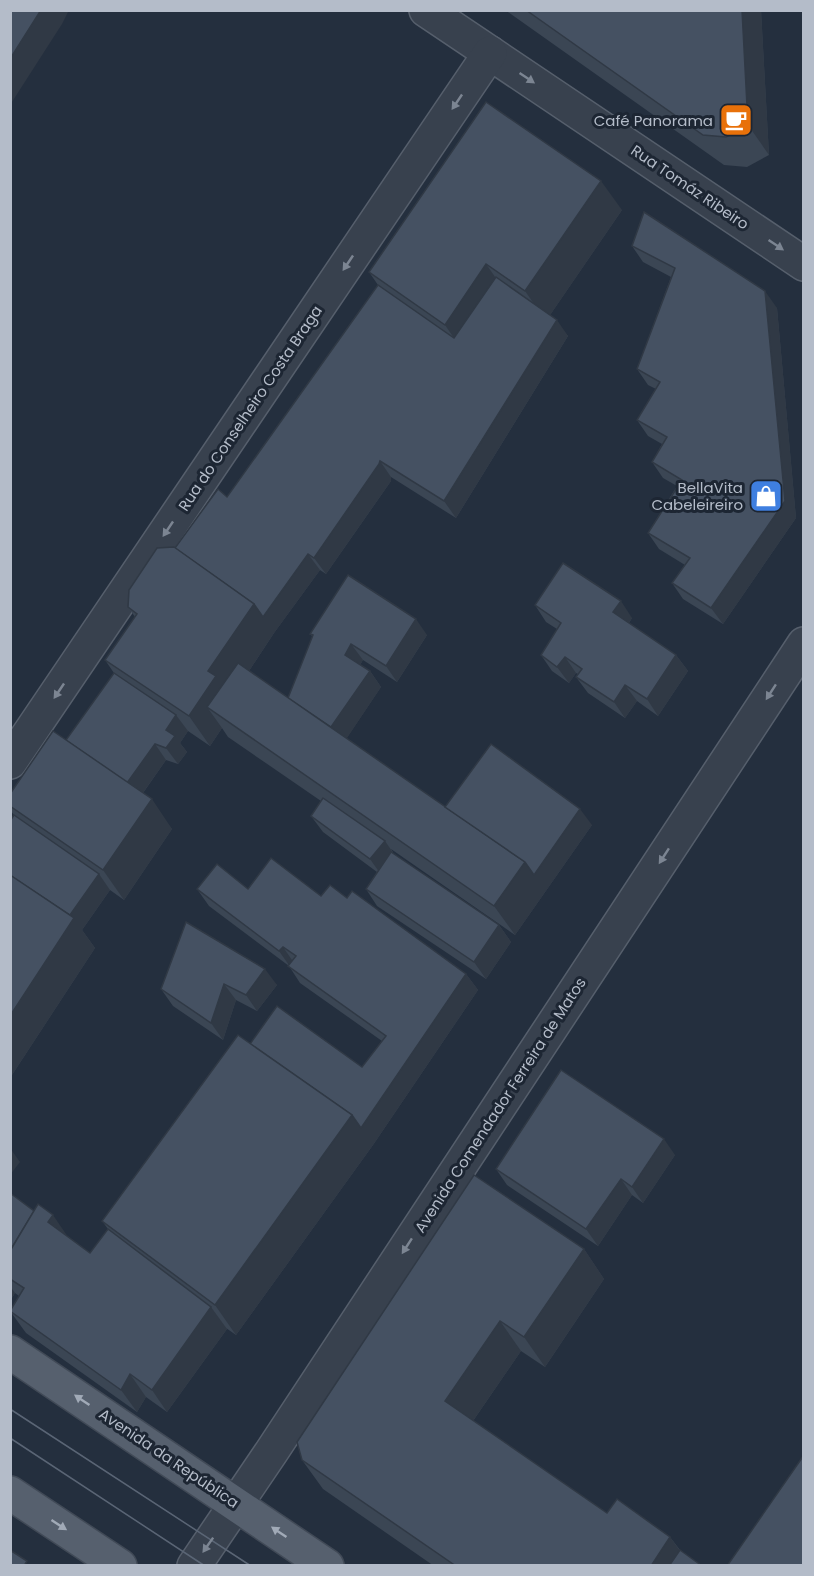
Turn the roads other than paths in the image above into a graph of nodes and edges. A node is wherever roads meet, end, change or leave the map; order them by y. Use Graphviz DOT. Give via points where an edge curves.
graph roads {
  1 [pos="426,10"];
  2 [pos="490,53"];
  3 [pos="804,264"];
  4 [pos="804,644"];
  5 [pos="10,762"];
  6 [pos="10,1352"];
  7 [pos="10,1493"];
  8 [pos="237,1504"];
  9 [pos="120,1566"];
  10 [pos="194,1566"];
  11 [pos="327,1566"];
  1 -- 2 [label="street, Rua Tomáz Ribeiro"];
  2 -- 3 [label="street, Rua Tomáz Ribeiro, one-way"];
  2 -- 5 [label="street, Rua do Conselheiro Costa Braga, one-way"];
  4 -- 8 [label="street, Avenida Comendador Ferreira de Matos, one-way"];
  8 -- 6 [label="main road, Avenida da República, one-way"];
  7 -- 9 [label="main road, one-way"];
  8 -- 10 [label="street, Avenida Comendador Ferreira de Matos, one-way"];
  11 -- 8 [label="main road, Avenida da República, one-way"];
}
